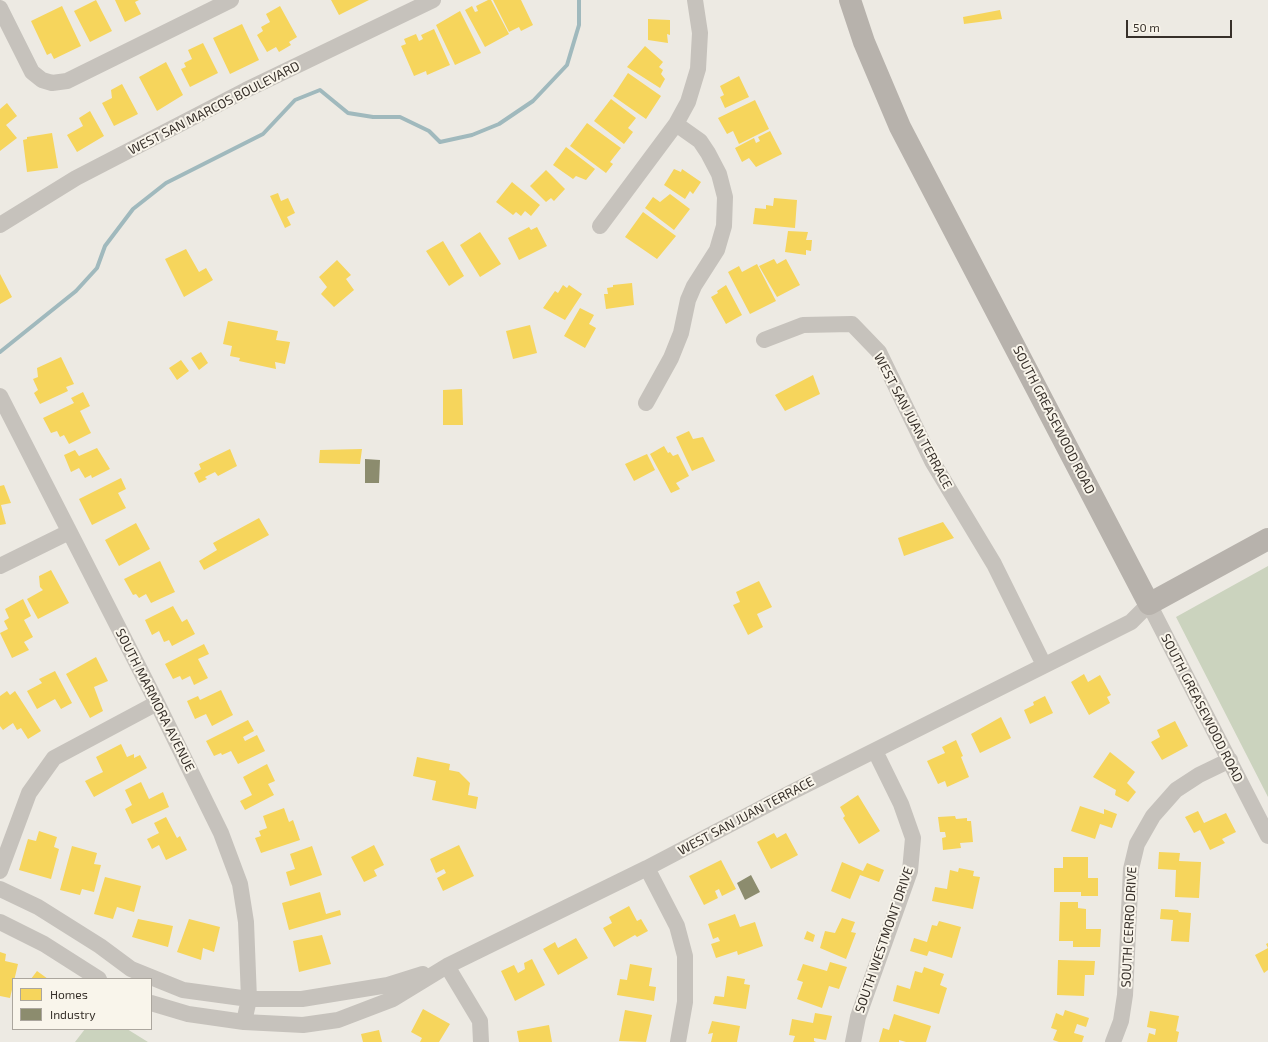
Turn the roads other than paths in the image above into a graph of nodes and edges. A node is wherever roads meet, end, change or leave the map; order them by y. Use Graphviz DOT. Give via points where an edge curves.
graph roads {
  1 [pos="231,0"];
  2 [pos="433,0"];
  3 [pos="695,0"];
  4 [pos="850,0"];
  5 [pos="0,8"];
  6 [pos="676,124"];
  7 [pos="0,225"];
  8 [pos="600,226"];
  9 [pos="764,340"];
  10 [pos="0,396"];
  11 [pos="646,403"];
  12 [pos="69,532"];
  13 [pos="1268,539"];
  14 [pos="0,566"];
  15 [pos="1149,604"];
  16 [pos="1044,665"];
  17 [pos="157,703"];
  18 [pos="875,751"];
  19 [pos="1230,760"];
  20 [pos="1268,836"];
  21 [pos="647,868"];
  22 [pos="0,871"];
  23 [pos="0,889"];
  24 [pos="0,922"];
  25 [pos="447,966"];
  26 [pos="97,978"];
  27 [pos="249,999"];
  28 [pos="152,1002"];
  29 [pos="244,1022"];
  30 [pos="481,1042"];
  31 [pos="678,1042"];
  32 [pos="853,1042"];
  33 [pos="1113,1042"];
  1 -- 5 [label="street" via="67,81 52,83 44,88 32,72"];
  2 -- 7 [label="street, WEST SAN MARCOS BOULEVARD" via="246,90 76,178"];
  3 -- 6 [label="street" via="700,33 698,69 688,102"];
  4 -- 15 [label="street, SOUTH GREASEWOOD ROAD" via="864,42 900,127"];
  6 -- 8 [label="street"];
  6 -- 11 [label="street" via="700,141 719,174 725,197 724,226 717,250 688,300 681,333 671,358"];
  9 -- 16 [label="street, WEST SAN JUAN TERRACE" via="803,325 852,324 879,352 932,461 994,564"];
  10 -- 12 [label="street, SOUTH MARMORA AVENUE"];
  12 -- 14 [label="street"];
  12 -- 17 [label="street, SOUTH MARMORA AVENUE"];
  13 -- 15 [label="street"];
  15 -- 16 [label="street, WEST SAN JUAN TERRACE" via="1131,622"];
  15 -- 19 [label="street, SOUTH GREASEWOOD ROAD"];
  16 -- 18 [label="street, WEST SAN JUAN TERRACE"];
  17 -- 22 [label="street" via="54,758 29,793"];
  17 -- 27 [label="street, SOUTH MARMORA AVENUE" via="221,834 240,884 246,922"];
  18 -- 21 [label="street, WEST SAN JUAN TERRACE"];
  18 -- 32 [label="street, SOUTH WESTMONT DRIVE" via="901,804 912,838 910,871 858,1017"];
  19 -- 20 [label="street, SOUTH GREASEWOOD ROAD"];
  19 -- 33 [label="street, SOUTH CERRO DRIVE" via="1176,790 1153,816 1137,844 1131,869 1125,995 1121,1021"];
  21 -- 25 [label="street, WEST SAN JUAN TERRACE"];
  21 -- 31 [label="street" via="676,926 685,956 685,1002"];
  23 -- 27 [label="street, WEST SAN JUAN TERRACE" via="38,907 131,969 183,990"];
  24 -- 26 [label="street" via="44,944"];
  25 -- 27 [label="street, WEST SAN JUAN TERRACE" via="388,985 337,995 302,999"];
  25 -- 29 [label="street, WEST SAN JUAN TERRACE" via="393,999 338,1020 303,1025"];
  25 -- 30 [label="street" via="480,1021"];
  27 -- 29 [label="street, SOUTH MARMORA AVENUE"];
  28 -- 29 [label="street, WEST SAN JUAN TERRACE" via="188,1014"];
}
